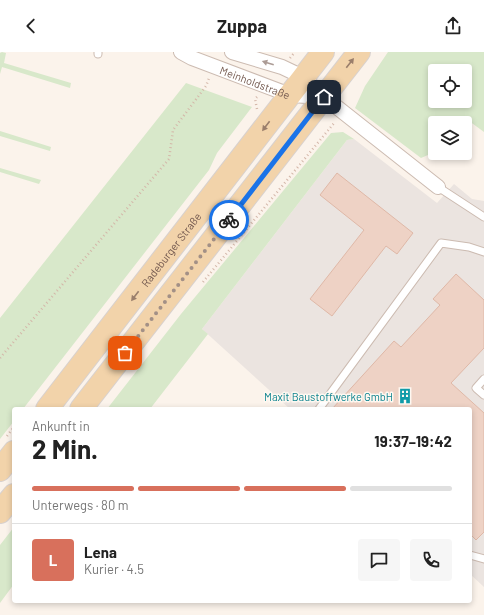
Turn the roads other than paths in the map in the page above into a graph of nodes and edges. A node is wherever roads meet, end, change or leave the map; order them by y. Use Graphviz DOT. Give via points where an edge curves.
graph roads {
  1 [pos="181,52"];
  2 [pos="232,52"];
  3 [pos="323,52"];
  4 [pos="359,52"];
  5 [pos="303,77"];
  6 [pos="290,95"];
  7 [pos="324,97"];
  8 [pos="438,187"];
  9 [pos="484,217"];
  10 [pos="484,252"];
  11 [pos="484,379"];
  12 [pos="484,395"];
  13 [pos="49,407"];
  14 [pos="83,407"];
  15 [pos="320,407"];
  16 [pos="12,455"];
  17 [pos="0,470"];
  18 [pos="12,497"];
  19 [pos="0,512"];
  20 [pos="472,556"];
  21 [pos="484,559"];
  1 -- 6 [label="street, Meinholdstraße"];
  5 -- 2 [label="street, Meinholdstraße, one-way" via="282,67"];
  3 -- 5 [label="main road, Radeburger Straße"];
  7 -- 4 [label="main road, one-way"];
  5 -- 6 [label="main road, Radeburger Straße"];
  5 -- 7 [label="street, Meinholdstraße"];
  6 -- 7 [label="street, Meinholdstraße"];
  6 -- 13 [label="main road, Radeburger Straße, one-way"];
  7 -- 8 [label="street"];
  7 -- 14 [label="main road"];
  8 -- 9 [label="lane"];
  10 -- 15 [label="lane" via="441,243"];
  11 -- 12 [label="lane" via="476,388"];
  16 -- 17 [label="main road"];
  18 -- 19 [label="main road"];
  20 -- 21 [label="lane"];
}
